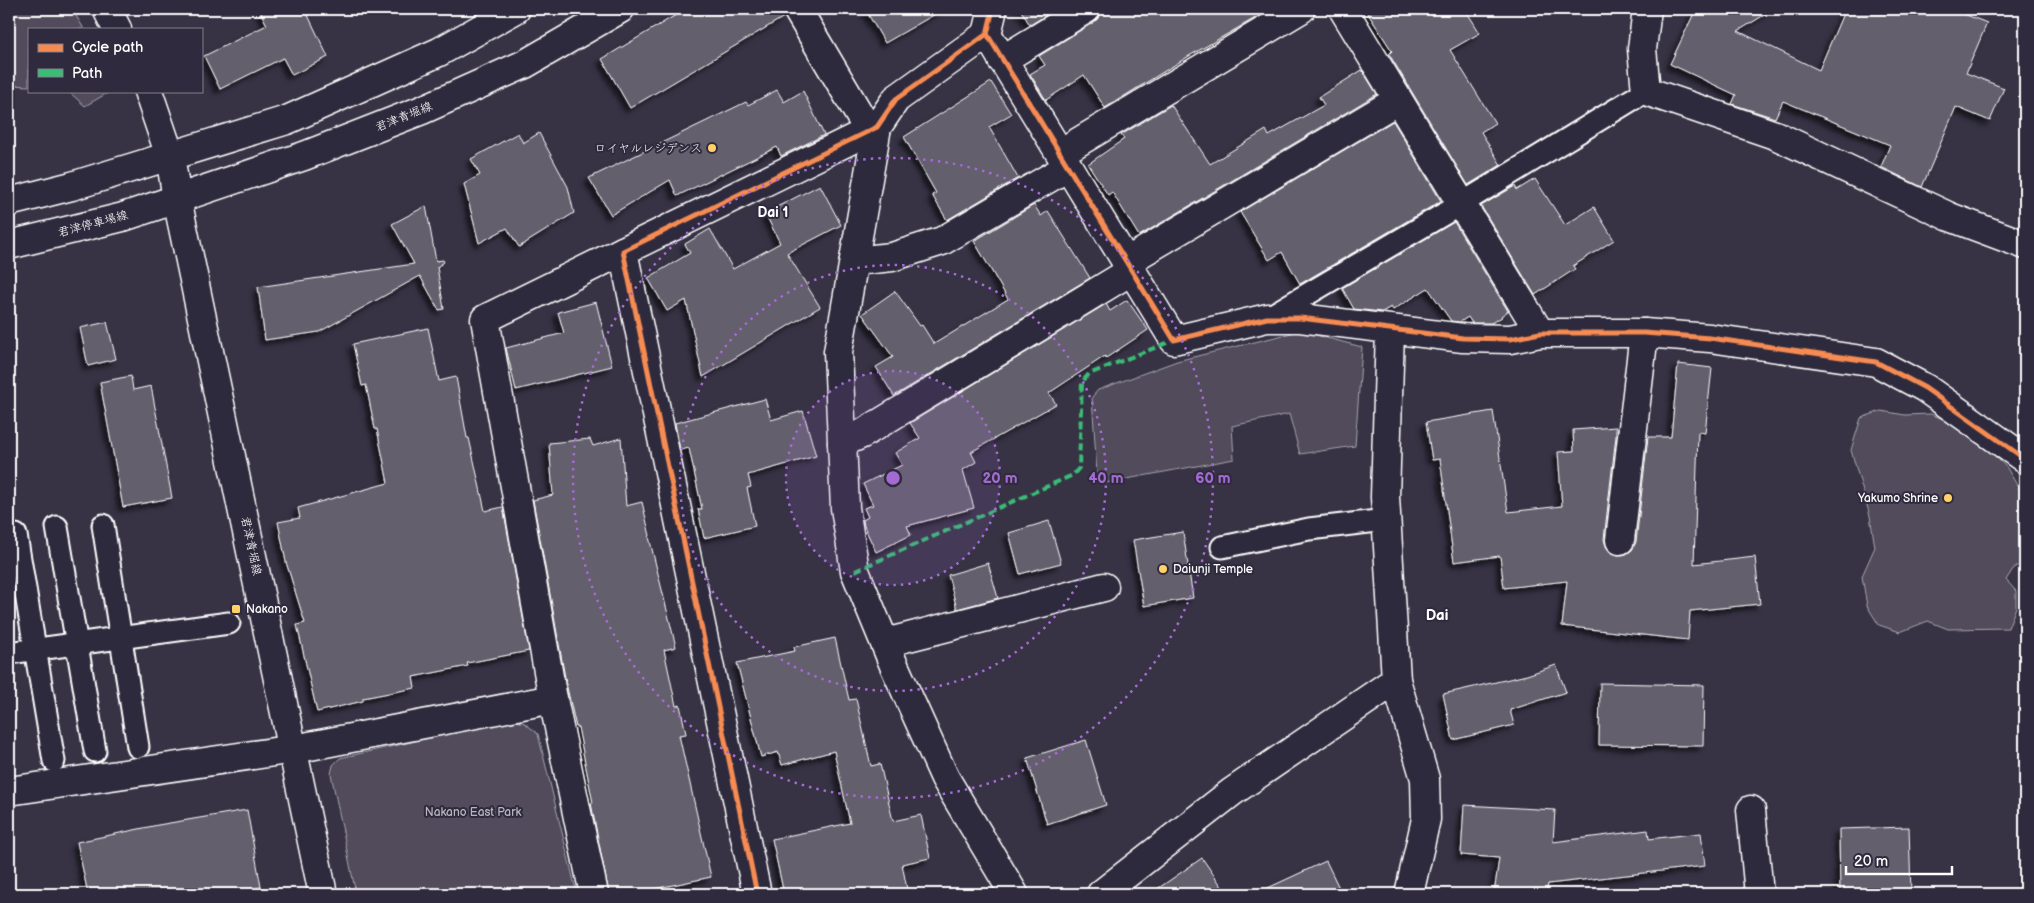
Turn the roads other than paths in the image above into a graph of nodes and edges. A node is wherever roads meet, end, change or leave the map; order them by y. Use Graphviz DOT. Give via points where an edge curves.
graph roads {
  1 [pos="107,9"];
  2 [pos="516,9"];
  3 [pos="620,9"];
  4 [pos="797,9"];
  5 [pos="1086,9"];
  6 [pos="1301,9"];
  7 [pos="1343,9"];
  8 [pos="1647,9"];
  9 [pos="990,21"];
  10 [pos="116,28"];
  11 [pos="1002,60"];
  12 [pos="148,92"];
  13 [pos="1646,92"];
  14 [pos="1398,100"];
  15 [pos="873,129"];
  16 [pos="170,156"];
  17 [pos="1064,160"];
  18 [pos="177,199"];
  19 [pos="9,202"];
  20 [pos="1461,204"];
  21 [pos="9,245"];
  22 [pos="2025,245"];
  23 [pos="623,251"];
  24 [pos="854,261"];
  25 [pos="1128,266"];
  26 [pos="1267,318"];
  27 [pos="1390,330"];
  28 [pos="1540,333"];
  29 [pos="1644,333"];
  30 [pos="842,443"];
  31 [pos="2025,459"];
  32 [pos="1386,520"];
  33 [pos="103,525"];
  34 [pos="57,527"];
  35 [pos="16,535"];
  36 [pos="1620,540"];
  37 [pos="1222,547"];
  38 [pos="1104,588"];
  39 [pos="228,623"];
  40 [pos="120,637"];
  41 [pos="884,643"];
  42 [pos="77,644"];
  43 [pos="36,650"];
  44 [pos="9,653"];
  45 [pos="1396,680"];
  46 [pos="553,698"];
  47 [pos="138,747"];
  48 [pos="294,749"];
  49 [pos="95,751"];
  50 [pos="54,761"];
  51 [pos="9,791"];
  52 [pos="1751,810"];
  53 [pos="324,894"];
  54 [pos="594,894"];
  55 [pos="757,894"];
  56 [pos="1014,894"];
  57 [pos="1101,894"];
  58 [pos="1409,894"];
  59 [pos="1759,894"];
  1 -- 10 [label="street"];
  2 -- 16 [label="street" via="439,52 287,120"];
  3 -- 18 [label="street, 君津青堀線" via="525,64 422,110 304,156"];
  4 -- 15 [label="street"];
  5 -- 11 [label="street"];
  6 -- 17 [label="street"];
  7 -- 14 [label="street"];
  8 -- 13 [label="street" via="1642,48"];
  9 -- 11 [label="street"];
  9 -- 15 [label="street" via="896,99"];
  11 -- 17 [label="street"];
  12 -- 16 [label="street, 君津青堀線"];
  13 -- 20 [label="lane"];
  13 -- 22 [label="street" via="1775,135 1950,217"];
  14 -- 20 [label="street"];
  14 -- 25 [label="street"];
  15 -- 23 [label="street"];
  15 -- 24 [label="street"];
  16 -- 18 [label="street, 君津青堀線"];
  16 -- 19 [label="street"];
  17 -- 24 [label="street" via="942,241 892,257"];
  17 -- 25 [label="street"];
  18 -- 21 [label="street, 君津停車場線" via="123,217"];
  18 -- 48 [label="street, 君津青堀線"];
  20 -- 26 [label="lane"];
  20 -- 28 [label="street"];
  23 -- 46 [label="street" via="485,319"];
  23 -- 55 [label="street"];
  24 -- 30 [label="street" via="838,352"];
  25 -- 26 [label="street" via="1174,340"];
  25 -- 30 [label="street" via="862,434"];
  26 -- 27 [label="street" via="1300,318"];
  27 -- 28 [label="street" via="1462,338 1510,339"];
  27 -- 32 [label="street"];
  28 -- 29 [label="street"];
  29 -- 31 [label="street" via="1710,338 1876,362 1925,388"];
  29 -- 36 [label="street"];
  30 -- 41 [label="street" via="845,508 854,571"];
  32 -- 37 [label="lane" via="1309,529"];
  32 -- 45 [label="street"];
  33 -- 40 [label="lane"];
  34 -- 42 [label="lane"];
  35 -- 43 [label="lane"];
  38 -- 41 [label="street"];
  39 -- 40 [label="lane"];
  40 -- 42 [label="lane"];
  40 -- 47 [label="lane"];
  41 -- 56 [label="street" via="945,778"];
  42 -- 43 [label="lane"];
  42 -- 49 [label="lane"];
  43 -- 44 [label="lane"];
  43 -- 50 [label="lane"];
  45 -- 57 [label="street" via="1232,792"];
  45 -- 58 [label="street" via="1425,779 1426,818"];
  46 -- 48 [label="street"];
  46 -- 54 [label="street"];
  48 -- 51 [label="street"];
  48 -- 53 [label="street, 君津青堀線"];
  52 -- 59 [label="street"];
}
